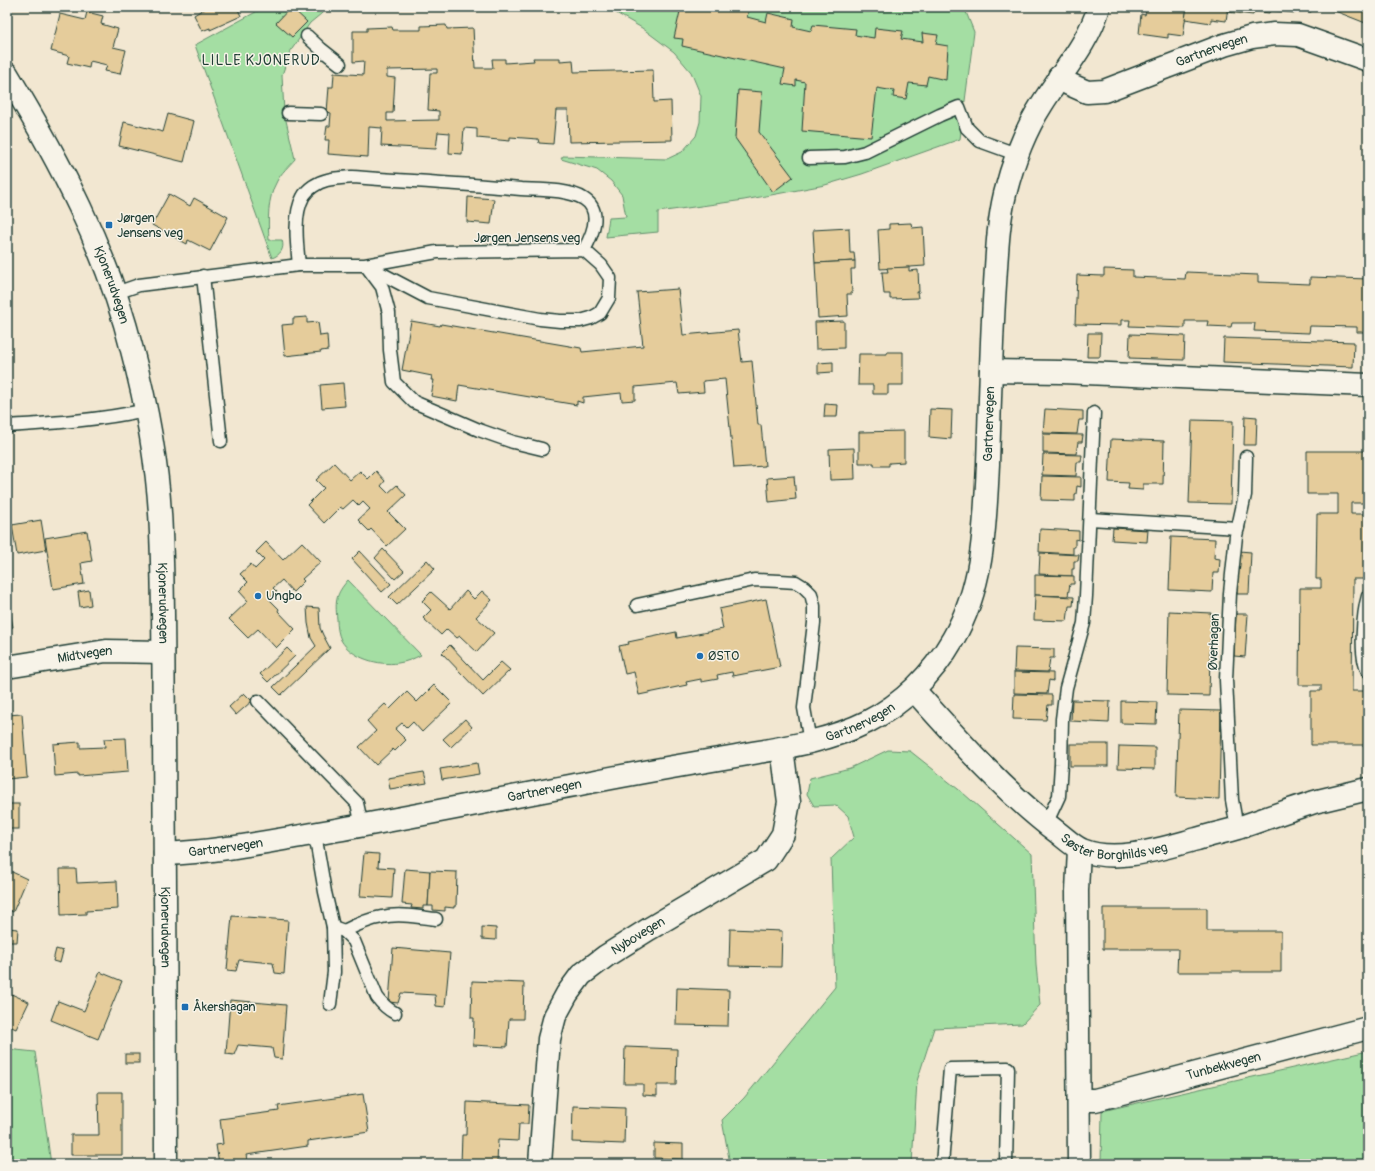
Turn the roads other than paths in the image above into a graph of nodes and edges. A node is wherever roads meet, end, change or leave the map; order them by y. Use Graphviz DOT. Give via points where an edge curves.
graph roads {
  1 [pos="1098,7"];
  2 [pos="307,36"];
  3 [pos="1368,60"];
  4 [pos="340,64"];
  5 [pos="7,74"];
  6 [pos="1059,77"];
  7 [pos="288,113"];
  8 [pos="321,114"];
  9 [pos="1016,154"];
  10 [pos="809,158"];
  11 [pos="584,250"];
  12 [pos="299,265"];
  13 [pos="366,265"];
  14 [pos="203,276"];
  15 [pos="116,293"];
  16 [pos="991,371"];
  17 [pos="1368,385"];
  18 [pos="146,410"];
  19 [pos="1094,414"];
  20 [pos="7,426"];
  21 [pos="221,441"];
  22 [pos="542,449"];
  23 [pos="1246,458"];
  24 [pos="1090,519"];
  25 [pos="1238,528"];
  26 [pos="1368,596"];
  27 [pos="637,605"];
  28 [pos="163,652"];
  29 [pos="7,667"];
  30 [pos="1368,671"];
  31 [pos="914,690"];
  32 [pos="258,700"];
  33 [pos="810,742"];
  34 [pos="782,748"];
  35 [pos="1368,788"];
  36 [pos="1046,824"];
  37 [pos="362,826"];
  38 [pos="1237,828"];
  39 [pos="315,834"];
  40 [pos="1079,849"];
  41 [pos="165,854"];
  42 [pos="436,919"];
  43 [pos="339,929"];
  44 [pos="330,1004"];
  45 [pos="395,1013"];
  46 [pos="1368,1028"];
  47 [pos="1079,1100"];
  48 [pos="166,1164"];
  49 [pos="540,1164"];
  50 [pos="942,1164"];
  51 [pos="1006,1164"];
  52 [pos="1079,1164"];
  1 -- 6 [label="street, Gartnervegen" via="1094,24 1080,49"];
  2 -- 4 [label="lane"];
  3 -- 6 [label="street, Gartnervegen" via="1298,35 1274,34 1224,45 1104,91 1087,92"];
  5 -- 15 [label="street, Kjonerudvegen" via="72,189"];
  6 -- 9 [label="street, Gartnervegen" via="1027,128"];
  7 -- 8 [label="lane"];
  9 -- 10 [label="lane" via="980,140 967,128 959,107 865,152 845,157"];
  9 -- 16 [label="street, Gartnervegen" via="999,227"];
  11 -- 12 [label="lane" via="594,228 595,216 591,206 584,199 572,194 352,177 326,180 314,185 303,197 298,214"];
  11 -- 13 [label="lane, Jørgen Jensens veg" via="437,252"];
  11 -- 13 [label="lane, Jørgen Jensens veg" via="601,264 610,278 609,298 600,313 580,321 540,318 428,298"];
  12 -- 13 [label="lane, Jørgen Jensens veg"];
  12 -- 14 [label="lane, Jørgen Jensens veg"];
  13 -- 22 [label="lane" via="384,294 394,382 414,402 479,430"];
  14 -- 15 [label="lane, Jørgen Jensens veg" via="140,285"];
  14 -- 21 [label="lane"];
  15 -- 18 [label="street, Kjonerudvegen"];
  16 -- 17 [label="street"];
  16 -- 31 [label="street, Gartnervegen" via="983,540 977,579 971,601 952,642"];
  18 -- 20 [label="lane" via="62,422"];
  18 -- 28 [label="street, Kjonerudvegen" via="156,474 161,532"];
  19 -- 24 [label="lane"];
  23 -- 25 [label="lane, Øverhagan" via="1245,495"];
  24 -- 25 [label="lane"];
  24 -- 36 [label="lane" via="1084,623 1066,688 1059,796"];
  25 -- 38 [label="lane, Øverhagan" via="1230,592 1226,680 1232,800"];
  26 -- 30 [label="lane" via="1363,656"];
  27 -- 33 [label="lane" via="754,580 796,582 804,587 811,594 814,606 804,708"];
  28 -- 29 [label="street, Midtvegen" via="106,651"];
  28 -- 41 [label="street, Kjonerudvegen"];
  31 -- 33 [label="street, Gartnervegen" via="882,714 851,729"];
  31 -- 36 [label="street, Søster Borghilds veg" via="969,751"];
  32 -- 37 [label="lane" via="357,803"];
  33 -- 34 [label="street, Gartnervegen"];
  34 -- 37 [label="street, Gartnervegen"];
  34 -- 49 [label="street, Nybovegen" via="789,802 783,834 766,860 606,956 582,975 567,994 555,1016 549,1039"];
  35 -- 38 [label="street, Søster Borghilds veg"];
  36 -- 40 [label="street, Søster Borghilds veg"];
  37 -- 39 [label="street, Gartnervegen"];
  38 -- 40 [label="street, Søster Borghilds veg" via="1143,853 1100,855"];
  39 -- 41 [label="street, Gartnervegen" via="207,852"];
  39 -- 43 [label="lane" via="325,892"];
  40 -- 47 [label="street"];
  41 -- 48 [label="street, Kjonerudvegen"];
  42 -- 43 [label="lane" via="383,916"];
  43 -- 44 [label="lane"];
  43 -- 45 [label="lane" via="354,941 377,996"];
  46 -- 47 [label="street, Tunbekkvegen" via="1095,1100"];
  47 -- 52 [label="street"];
  50 -- 51 [label="lane" via="950,1069 1008,1068"];
}
